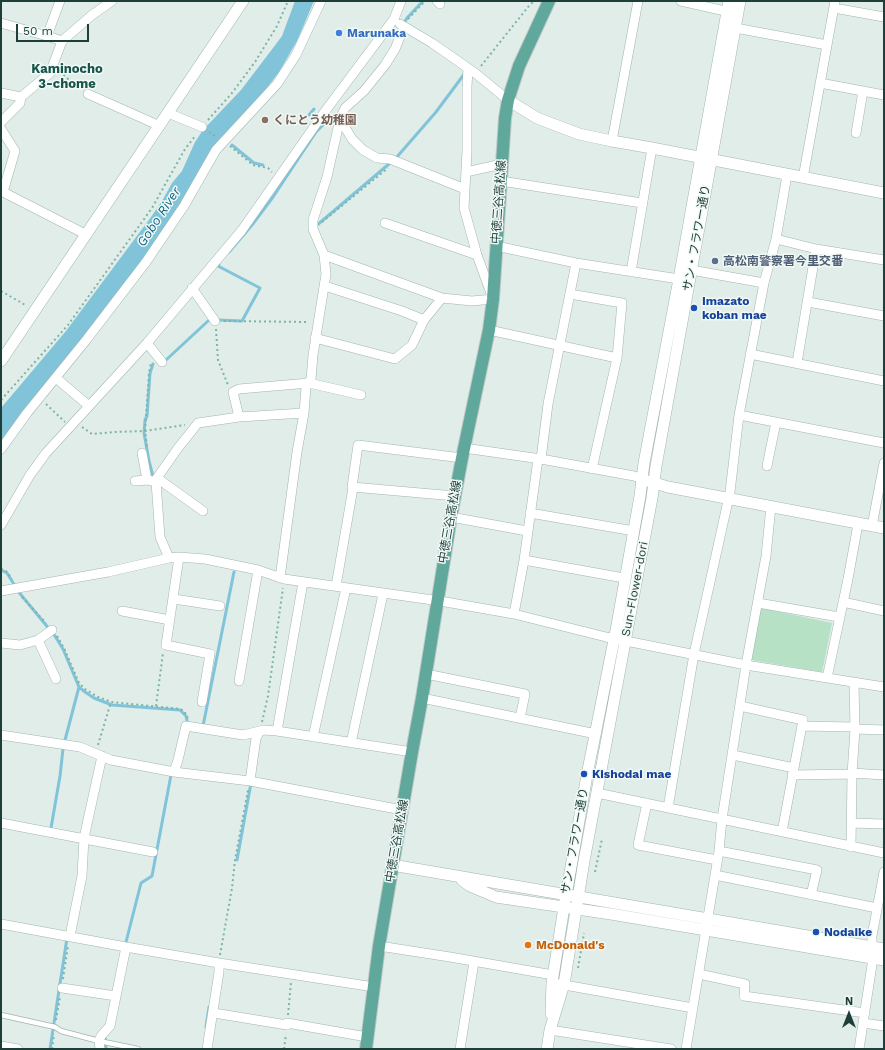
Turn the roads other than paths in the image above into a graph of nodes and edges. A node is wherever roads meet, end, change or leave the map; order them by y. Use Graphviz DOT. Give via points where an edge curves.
graph roads {
  1 [pos="60,1"];
  2 [pos="112,1"];
  3 [pos="243,1"];
  4 [pos="321,1"];
  5 [pos="401,1"];
  6 [pos="549,1"];
  7 [pos="638,1"];
  8 [pos="680,1"];
  9 [pos="740,1"];
  10 [pos="835,5"];
  11 [pos="731,9"];
  12 [pos="884,17"];
  13 [pos="394,19"];
  14 [pos="1,22"];
  15 [pos="729,26"];
  16 [pos="404,27"];
  17 [pos="47,36"];
  18 [pos="62,41"];
  19 [pos="827,45"];
  20 [pos="472,71"];
  21 [pos="820,83"];
  22 [pos="341,90"];
  23 [pos="863,91"];
  24 [pos="883,92"];
  25 [pos="1,93"];
  26 [pos="88,94"];
  27 [pos="21,97"];
  28 [pos="508,100"];
  29 [pos="350,103"];
  30 [pos="168,113"];
  31 [pos="340,119"];
  32 [pos="1,122"];
  33 [pos="160,126"];
  34 [pos="205,128"];
  35 [pos="1,129"];
  36 [pos="856,133"];
  37 [pos="612,141"];
  38 [pos="652,148"];
  39 [pos="706,159"];
  40 [pos="502,164"];
  41 [pos="466,172"];
  42 [pos="787,175"];
  43 [pos="803,178"];
  44 [pos="501,181"];
  45 [pos="464,189"];
  46 [pos="884,193"];
  47 [pos="2,194"];
  48 [pos="642,203"];
  49 [pos="385,223"];
  50 [pos="86,235"];
  51 [pos="776,239"];
  52 [pos="496,246"];
  53 [pos="816,249"];
  54 [pos="324,255"];
  55 [pos="477,255"];
  56 [pos="884,260"];
  57 [pos="576,263"];
  58 [pos="631,272"];
  59 [pos="684,272"];
  60 [pos="764,283"];
  61 [pos="325,286"];
  62 [pos="192,288"];
  63 [pos="570,294"];
  64 [pos="442,298"];
  65 [pos="493,299"];
  66 [pos="808,302"];
  67 [pos="884,316"];
  68 [pos="424,320"];
  69 [pos="215,321"];
  70 [pos="489,330"];
  71 [pos="315,338"];
  72 [pos="148,343"];
  73 [pos="560,345"];
  74 [pos="750,354"];
  75 [pos="617,358"];
  76 [pos="160,359"];
  77 [pos="1,361"];
  78 [pos="797,363"];
  79 [pos="56,378"];
  80 [pos="884,381"];
  81 [pos="309,383"];
  82 [pos="362,395"];
  83 [pos="90,406"];
  84 [pos="304,413"];
  85 [pos="739,415"];
  86 [pos="239,417"];
  87 [pos="776,422"];
  88 [pos="884,443"];
  89 [pos="1,449"];
  90 [pos="145,450"];
  91 [pos="463,453"];
  92 [pos="540,459"];
  93 [pos="884,463"];
  94 [pos="767,466"];
  95 [pos="592,469"];
  96 [pos="642,479"];
  97 [pos="153,480"];
  98 [pos="135,481"];
  99 [pos="654,483"];
  100 [pos="353,488"];
  101 [pos="455,496"];
  102 [pos="728,499"];
  103 [pos="771,506"];
  104 [pos="203,511"];
  105 [pos="530,513"];
  106 [pos="451,517"];
  107 [pos="858,524"];
  108 [pos="1,525"];
  109 [pos="872,526"];
  110 [pos="884,528"];
  111 [pos="527,530"];
  112 [pos="634,531"];
  113 [pos="179,557"];
  114 [pos="169,558"];
  115 [pos="524,560"];
  116 [pos="258,570"];
  117 [pos="624,578"];
  118 [pos="282,579"];
  119 [pos="303,582"];
  120 [pos="336,586"];
  121 [pos="346,588"];
  122 [pos="1,591"];
  123 [pos="383,594"];
  124 [pos="174,599"];
  125 [pos="437,601"];
  126 [pos="843,602"];
  127 [pos="758,603"];
  128 [pos="220,606"];
  129 [pos="884,611"];
  130 [pos="122,612"];
  131 [pos="514,614"];
  132 [pos="839,617"];
  133 [pos="170,620"];
  134 [pos="52,630"];
  135 [pos="614,638"];
  136 [pos="38,640"];
  137 [pos="625,640"];
  138 [pos="1,643"];
  139 [pos="694,654"];
  140 [pos="746,665"];
  141 [pos="426,674"];
  142 [pos="827,678"];
  143 [pos="56,679"];
  144 [pos="239,681"];
  145 [pos="854,683"];
  146 [pos="884,687"];
  147 [pos="422,698"];
  148 [pos="202,702"];
  149 [pos="740,706"];
  150 [pos="520,718"];
  151 [pos="802,726"];
  152 [pos="855,728"];
  153 [pos="884,730"];
  154 [pos="260,731"];
  155 [pos="277,731"];
  156 [pos="596,734"];
  157 [pos="1,735"];
  158 [pos="313,737"];
  159 [pos="351,743"];
  160 [pos="412,752"];
  161 [pos="99,754"];
  162 [pos="733,755"];
  163 [pos="174,772"];
  164 [pos="793,772"];
  165 [pos="852,773"];
  166 [pos="884,775"];
  167 [pos="250,780"];
  168 [pos="597,792"];
  169 [pos="647,803"];
  170 [pos="668,808"];
  171 [pos="402,810"];
  172 [pos="722,819"];
  173 [pos="1,823"];
  174 [pos="852,823"];
  175 [pos="884,824"];
  176 [pos="782,832"];
  177 [pos="84,838"];
  178 [pos="851,847"];
  179 [pos="153,852"];
  180 [pos="884,853"];
  181 [pos="718,856"];
  182 [pos="392,865"];
  183 [pos="884,872"];
  184 [pos="715,875"];
  185 [pos="458,877"];
  186 [pos="566,895"];
  187 [pos="811,895"];
  188 [pos="578,897"];
  189 [pos="564,907"];
  190 [pos="577,908"];
  191 [pos="877,908"];
  192 [pos="708,918"];
  193 [pos="1,924"];
  194 [pos="706,930"];
  195 [pos="70,936"];
  196 [pos="379,946"];
  197 [pos="126,947"];
  198 [pos="872,947"];
  199 [pos="884,949"];
  200 [pos="872,959"];
  201 [pos="884,960"];
  202 [pos="474,962"];
  203 [pos="218,963"];
  204 [pos="699,974"];
  205 [pos="552,979"];
  206 [pos="564,984"];
  207 [pos="374,987"];
  208 [pos="62,988"];
  209 [pos="116,996"];
  210 [pos="693,1008"];
  211 [pos="214,1013"];
  212 [pos="865,1013"];
  213 [pos="1,1015"];
  214 [pos="863,1023"];
  215 [pos="884,1026"];
  216 [pos="550,1030"];
  217 [pos="367,1043"];
  218 [pos="100,1045"];
  219 [pos="618,1045"];
  220 [pos="1,1046"];
  221 [pos="18,1049"];
  222 [pos="138,1049"];
  223 [pos="208,1049"];
  224 [pos="460,1049"];
  225 [pos="547,1049"];
  226 [pos="670,1049"];
  227 [pos="686,1049"];
  228 [pos="859,1049"];
  1 -- 17 [label="street"];
  2 -- 18 [label="street"];
  3 -- 30 [label="street"];
  4 -- 79 [label="street" via="296,55 277,84 221,140 184,206 146,262"];
  5 -- 13 [label="street"];
  6 -- 28 [label="main road, 中徳三谷高松線" via="519,66"];
  7 -- 37 [label="street"];
  8 -- 11 [label="street"];
  9 -- 11 [label="street, サン・フラワー通り"];
  10 -- 12 [label="street"];
  10 -- 19 [label="street"];
  11 -- 15 [label="street, サン・フラワー通り"];
  13 -- 16 [label="street"];
  13 -- 22 [label="street"];
  14 -- 17 [label="street"];
  15 -- 19 [label="street"];
  15 -- 39 [label="street, サン・フラワー通り"];
  16 -- 20 [label="street"];
  16 -- 29 [label="street" via="385,65"];
  17 -- 18 [label="street"];
  18 -- 27 [label="street" via="50,73"];
  19 -- 21 [label="street"];
  20 -- 28 [label="street"];
  20 -- 41 [label="street" via="467,87"];
  21 -- 23 [label="street"];
  21 -- 43 [label="street"];
  22 -- 29 [label="street"];
  22 -- 62 [label="street" via="242,230"];
  23 -- 24 [label="street"];
  23 -- 36 [label="street"];
  25 -- 27 [label="street"];
  26 -- 33 [label="street"];
  27 -- 32 [label="street" via="20,103"];
  28 -- 37 [label="street" via="553,125"];
  28 -- 40 [label="main road, 中徳三谷高松線"];
  29 -- 31 [label="street"];
  30 -- 33 [label="street"];
  30 -- 34 [label="street"];
  31 -- 45 [label="street" via="352,139 363,150 377,158 396,161"];
  31 -- 54 [label="street" via="327,177 315,215 314,229"];
  33 -- 50 [label="street"];
  35 -- 47 [label="street" via="15,151"];
  37 -- 38 [label="street"];
  38 -- 39 [label="street"];
  38 -- 48 [label="street"];
  39 -- 42 [label="street"];
  39 -- 59 [label="street, サン・フラワー通り"];
  40 -- 41 [label="street"];
  40 -- 44 [label="main road, 中徳三谷高松線"];
  41 -- 45 [label="street"];
  42 -- 43 [label="street"];
  42 -- 51 [label="street"];
  43 -- 46 [label="street"];
  44 -- 48 [label="street"];
  44 -- 52 [label="main road, 中徳三谷高松線"];
  45 -- 55 [label="street" via="464,208"];
  47 -- 50 [label="street"];
  48 -- 58 [label="street"];
  49 -- 55 [label="street"];
  50 -- 77 [label="street"];
  51 -- 53 [label="street"];
  51 -- 60 [label="street"];
  52 -- 57 [label="street"];
  52 -- 65 [label="main road, 中徳三谷高松線"];
  53 -- 56 [label="street"];
  53 -- 66 [label="street"];
  54 -- 61 [label="street"];
  54 -- 64 [label="street"];
  55 -- 65 [label="street"];
  57 -- 58 [label="street"];
  57 -- 63 [label="street"];
  58 -- 59 [label="street"];
  59 -- 60 [label="street"];
  59 -- 96 [label="street, Sun-Flower-dori"];
  59 -- 99 [label="street, Sun-Flower-dori"];
  60 -- 74 [label="street"];
  61 -- 68 [label="street"];
  61 -- 71 [label="street"];
  62 -- 69 [label="street"];
  62 -- 72 [label="street"];
  63 -- 73 [label="street"];
  63 -- 75 [label="street" via="622,304"];
  64 -- 65 [label="street" via="472,301"];
  64 -- 68 [label="street"];
  65 -- 70 [label="main road, 中徳三谷高松線"];
  66 -- 67 [label="street"];
  66 -- 78 [label="street"];
  68 -- 71 [label="street" via="412,345 395,359"];
  70 -- 73 [label="street"];
  70 -- 91 [label="main road, 中徳三谷高松線"];
  71 -- 81 [label="street"];
  72 -- 76 [label="street"];
  72 -- 83 [label="street"];
  73 -- 75 [label="street"];
  73 -- 92 [label="street"];
  74 -- 78 [label="street"];
  74 -- 85 [label="street"];
  75 -- 95 [label="street"];
  78 -- 80 [label="street"];
  79 -- 83 [label="street"];
  79 -- 89 [label="street"];
  81 -- 82 [label="street"];
  81 -- 84 [label="street" via="306,388"];
  81 -- 86 [label="street" via="238,389 233,392"];
  83 -- 108 [label="street" via="46,453"];
  84 -- 86 [label="street"];
  84 -- 118 [label="street"];
  85 -- 87 [label="street"];
  85 -- 102 [label="street"];
  86 -- 97 [label="street" via="198,423"];
  87 -- 88 [label="street"];
  87 -- 94 [label="street"];
  90 -- 97 [label="street"];
  91 -- 92 [label="street"];
  91 -- 100 [label="street" via="358,445"];
  91 -- 101 [label="main road, 中徳三谷高松線"];
  92 -- 95 [label="street"];
  92 -- 105 [label="street"];
  93 -- 109 [label="street"];
  95 -- 96 [label="street"];
  96 -- 99 [label="street"];
  96 -- 112 [label="street, Sun-Flower-dori"];
  97 -- 98 [label="street"];
  97 -- 104 [label="street"];
  97 -- 114 [label="street" via="160,537"];
  99 -- 102 [label="street"];
  99 -- 137 [label="street, Sun-Flower-dori"];
  100 -- 101 [label="street"];
  100 -- 120 [label="street"];
  101 -- 106 [label="main road, 中徳三谷高松線"];
  102 -- 103 [label="street"];
  102 -- 139 [label="street"];
  103 -- 107 [label="street"];
  103 -- 127 [label="street"];
  105 -- 111 [label="street"];
  105 -- 112 [label="street"];
  106 -- 111 [label="street"];
  106 -- 125 [label="main road, 中徳三谷高松線"];
  107 -- 109 [label="street"];
  107 -- 126 [label="street"];
  109 -- 110 [label="street"];
  111 -- 115 [label="street"];
  112 -- 117 [label="street, サン・フラワー通り"];
  113 -- 114 [label="street"];
  113 -- 116 [label="street"];
  113 -- 124 [label="street"];
  114 -- 122 [label="street"];
  115 -- 117 [label="street"];
  115 -- 131 [label="street"];
  116 -- 118 [label="street"];
  116 -- 144 [label="street"];
  117 -- 135 [label="street, サン・フラワー通り"];
  118 -- 119 [label="street"];
  119 -- 120 [label="street"];
  119 -- 155 [label="street"];
  120 -- 121 [label="street"];
  121 -- 123 [label="street"];
  121 -- 158 [label="street"];
  123 -- 125 [label="street"];
  123 -- 159 [label="street"];
  124 -- 128 [label="street"];
  124 -- 133 [label="street"];
  125 -- 131 [label="street"];
  125 -- 141 [label="main road, 中徳三谷高松線"];
  126 -- 129 [label="street"];
  126 -- 132 [label="street"];
  127 -- 132 [label="street"];
  127 -- 140 [label="street"];
  130 -- 133 [label="street"];
  131 -- 135 [label="street"];
  132 -- 142 [label="street"];
  133 -- 148 [label="street" via="166,645 210,654"];
  134 -- 136 [label="street"];
  135 -- 137 [label="street"];
  135 -- 156 [label="street, サン・フラワー通り"];
  136 -- 138 [label="street" via="20,645"];
  136 -- 143 [label="street"];
  137 -- 139 [label="street"];
  137 -- 168 [label="street, サン・フラワー通り"];
  139 -- 140 [label="street"];
  139 -- 170 [label="street"];
  140 -- 142 [label="street"];
  140 -- 149 [label="street"];
  141 -- 147 [label="main road, 中徳三谷高松線"];
  141 -- 150 [label="street" via="525,694"];
  142 -- 145 [label="street"];
  145 -- 146 [label="street"];
  145 -- 152 [label="street"];
  147 -- 150 [label="street"];
  147 -- 160 [label="main road, 中徳三谷高松線"];
  149 -- 151 [label="street" via="803,720"];
  149 -- 162 [label="street"];
  150 -- 156 [label="street"];
  151 -- 152 [label="street"];
  151 -- 164 [label="street"];
  152 -- 153 [label="street"];
  152 -- 165 [label="street"];
  154 -- 155 [label="street"];
  154 -- 163 [label="street" via="243,735 186,726"];
  154 -- 167 [label="street" via="256,738"];
  155 -- 158 [label="street"];
  156 -- 186 [label="street, サン・フラワー通り"];
  157 -- 161 [label="street" via="80,747"];
  158 -- 159 [label="street"];
  159 -- 160 [label="street"];
  160 -- 171 [label="main road, 中徳三谷高松線"];
  161 -- 163 [label="street" via="112,760"];
  161 -- 177 [label="street"];
  162 -- 164 [label="street"];
  162 -- 172 [label="street"];
  163 -- 167 [label="street"];
  164 -- 165 [label="street"];
  164 -- 176 [label="street"];
  165 -- 166 [label="street"];
  165 -- 174 [label="street"];
  167 -- 171 [label="street"];
  168 -- 169 [label="street"];
  168 -- 188 [label="street, サン・フラワー通り"];
  169 -- 170 [label="street"];
  169 -- 181 [label="street" via="638,845"];
  170 -- 172 [label="street"];
  171 -- 182 [label="main road, 中徳三谷高松線"];
  172 -- 176 [label="street"];
  172 -- 181 [label="street"];
  173 -- 177 [label="street"];
  174 -- 175 [label="street"];
  174 -- 178 [label="street"];
  176 -- 178 [label="street"];
  177 -- 179 [label="street"];
  177 -- 195 [label="street" via="82,876"];
  178 -- 180 [label="street"];
  181 -- 184 [label="street"];
  181 -- 187 [label="street" via="817,870"];
  182 -- 185 [label="street"];
  182 -- 196 [label="main road, 中徳三谷高松線"];
  183 -- 191 [label="street"];
  184 -- 187 [label="street"];
  184 -- 192 [label="street"];
  185 -- 186 [label="street"];
  185 -- 189 [label="street" via="470,886 496,897"];
  186 -- 188 [label="street"];
  186 -- 189 [label="street, サン・フラワー通り"];
  187 -- 191 [label="street"];
  188 -- 190 [label="street, サン・フラワー通り"];
  188 -- 192 [label="street"];
  189 -- 190 [label="street"];
  189 -- 205 [label="street, サン・フラワー通り"];
  190 -- 194 [label="street"];
  190 -- 206 [label="street, サン・フラワー通り"];
  191 -- 198 [label="street"];
  192 -- 194 [label="street"];
  192 -- 198 [label="street"];
  193 -- 195 [label="street"];
  194 -- 200 [label="street"];
  194 -- 204 [label="street"];
  195 -- 197 [label="street"];
  196 -- 202 [label="street"];
  196 -- 207 [label="main road, 中徳三谷高松線"];
  197 -- 203 [label="street"];
  197 -- 209 [label="street"];
  198 -- 199 [label="street"];
  198 -- 200 [label="street"];
  200 -- 201 [label="street"];
  200 -- 212 [label="street"];
  202 -- 205 [label="street"];
  202 -- 224 [label="street"];
  203 -- 207 [label="street"];
  203 -- 211 [label="street"];
  204 -- 210 [label="street"];
  204 -- 212 [label="street" via="745,984 744,996"];
  205 -- 206 [label="street"];
  205 -- 216 [label="street, サン・フラワー通り"];
  206 -- 210 [label="street"];
  206 -- 216 [label="street, サン・フラワー通り"];
  207 -- 217 [label="main road, 中徳三谷高松線"];
  208 -- 209 [label="street"];
  209 -- 218 [label="street" via="110,1026 101,1036"];
  210 -- 227 [label="street"];
  211 -- 217 [label="street" via="287,1024"];
  211 -- 223 [label="street"];
  212 -- 214 [label="street"];
  213 -- 218 [label="lane" via="55,1027 61,1032"];
  214 -- 215 [label="street"];
  214 -- 228 [label="street"];
  216 -- 219 [label="street"];
  216 -- 225 [label="street, サン・フラワー通り"];
  218 -- 222 [label="lane"];
  219 -- 226 [label="street"];
  220 -- 221 [label="street"];
}
